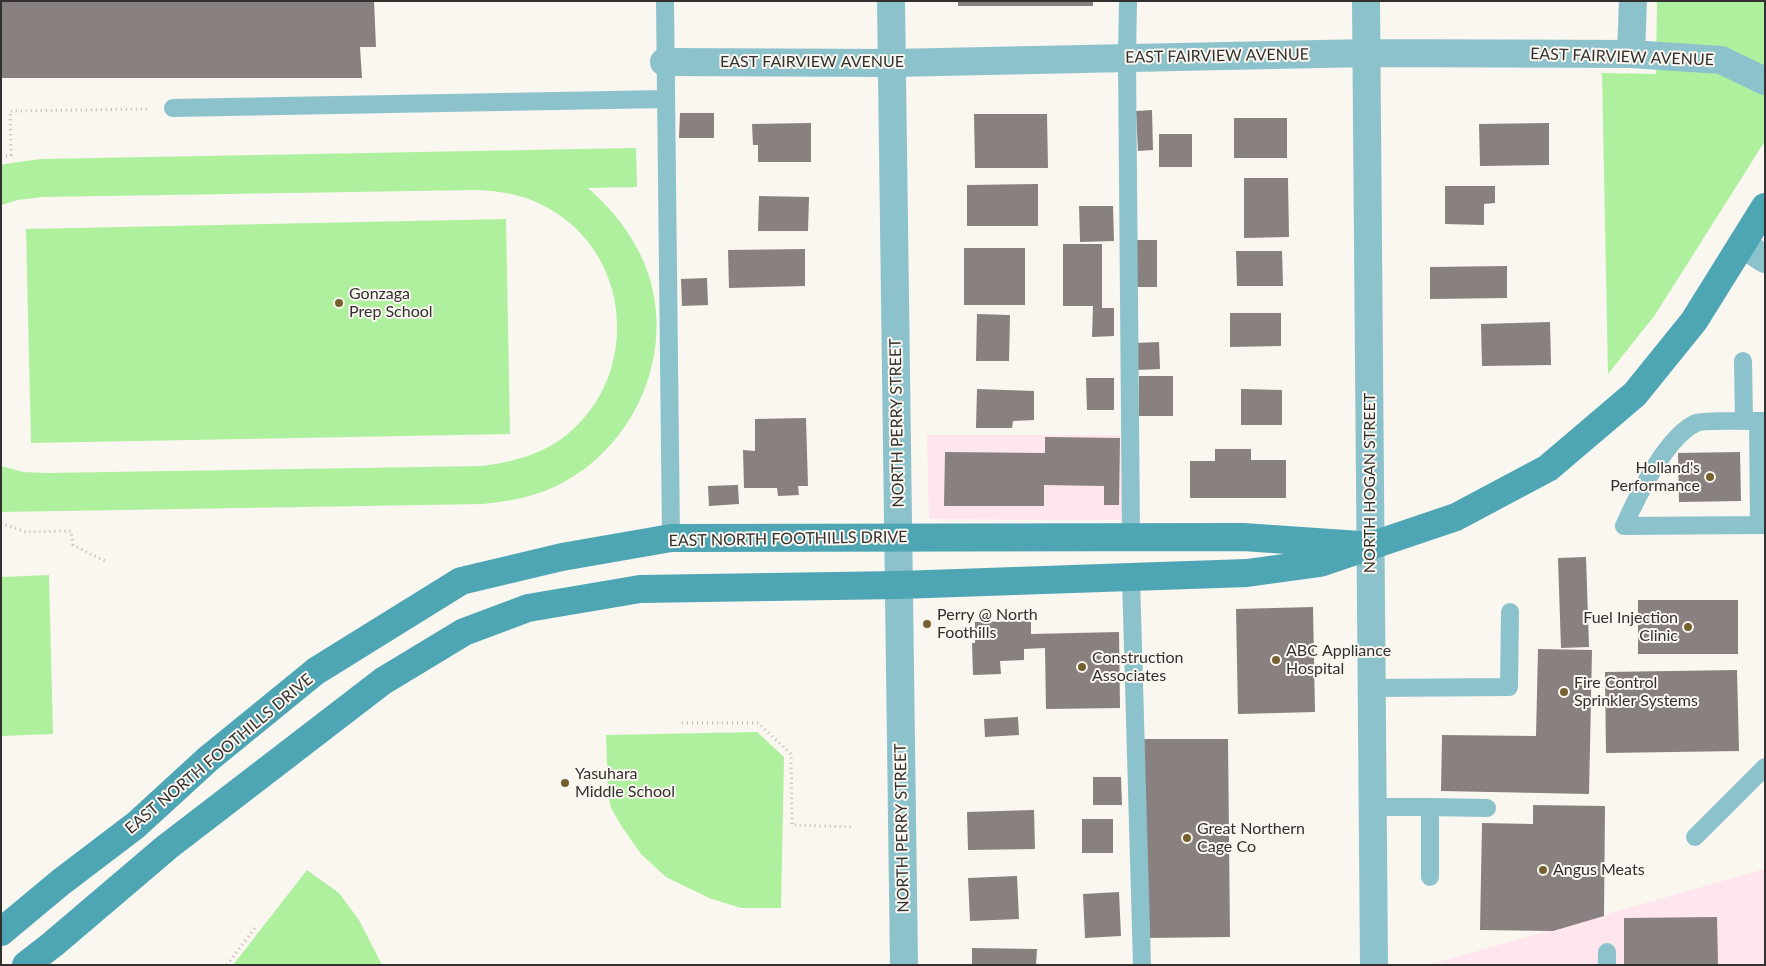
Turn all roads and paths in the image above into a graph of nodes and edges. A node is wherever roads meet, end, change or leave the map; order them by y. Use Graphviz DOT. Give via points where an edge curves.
graph roads {
  1 [pos="665,1"];
  2 [pos="891,1"];
  3 [pos="1128,1"];
  4 [pos="1366,1"];
  5 [pos="1633,1"];
  6 [pos="1368,53"];
  7 [pos="1631,54"];
  8 [pos="1127,58"];
  9 [pos="664,62"];
  10 [pos="892,63"];
  11 [pos="1765,81"];
  12 [pos="665,99"];
  13 [pos="173,108"];
  14 [pos="1,157"];
  15 [pos="1765,207"];
  16 [pos="1742,244"];
  17 [pos="1765,259"];
  18 [pos="1743,361"];
  19 [pos="1755,421"];
  20 [pos="1,523"];
  21 [pos="1762,525"];
  22 [pos="898,537"];
  23 [pos="1131,537"];
  24 [pos="671,538"];
  25 [pos="1370,546"];
  26 [pos="105,561"];
  27 [pos="1131,578"];
  28 [pos="899,585"];
  29 [pos="1510,612"];
  30 [pos="1371,688"];
  31 [pos="682,724"];
  32 [pos="1765,767"];
  33 [pos="1372,807"];
  34 [pos="1430,807"];
  35 [pos="1487,808"];
  36 [pos="852,827"];
  37 [pos="1695,837"];
  38 [pos="1430,877"];
  39 [pos="257,925"];
  40 [pos="1,932"];
  41 [pos="26,965"];
  42 [pos="227,965"];
  43 [pos="904,965"];
  44 [pos="1142,965"];
  45 [pos="1374,965"];
  1 -- 9 [label="lane"];
  2 -- 10 [label="street, NORTH PERRY STREET"];
  3 -- 8 [label="lane"];
  4 -- 6 [label="street, NORTH HOGAN STREET"];
  5 -- 7 [label="street"];
  6 -- 7 [label="street, EAST FAIRVIEW AVENUE"];
  6 -- 8 [label="street, EAST FAIRVIEW AVENUE"];
  6 -- 25 [label="street, NORTH HOGAN STREET"];
  7 -- 11 [label="street, EAST FAIRVIEW AVENUE" via="1721,60"];
  8 -- 10 [label="street, EAST FAIRVIEW AVENUE"];
  8 -- 23 [label="lane"];
  9 -- 10 [label="street, EAST FAIRVIEW AVENUE"];
  9 -- 12 [label="lane"];
  10 -- 22 [label="street, NORTH PERRY STREET"];
  12 -- 13 [label="lane"];
  12 -- 24 [label="lane"];
  13 -- 14 [label="path" via="10,111 11,155"];
  15 -- 16 [label="main road, EAST NORTH FOOTHILLS DRIVE"];
  16 -- 17 [label="street"];
  16 -- 25 [label="main road, EAST NORTH FOOTHILLS DRIVE" via="1694,321 1635,394 1548,468 1456,517"];
  18 -- 19 [label="lane"];
  19 -- 21 [label="lane"];
  19 -- 21 [label="lane" via="1697,422 1674,440 1641,488 1624,526"];
  20 -- 26 [label="path" via="26,532 71,532 73,544"];
  22 -- 23 [label="main road, EAST NORTH FOOTHILLS DRIVE"];
  22 -- 24 [label="main road, EAST NORTH FOOTHILLS DRIVE"];
  22 -- 28 [label="street, NORTH PERRY STREET"];
  23 -- 25 [label="main road, EAST NORTH FOOTHILLS DRIVE" via="1243,537"];
  24 -- 40 [label="main road, EAST NORTH FOOTHILLS DRIVE" via="562,557 461,581 316,671 208,759 136,825"];
  25 -- 27 [label="main road, EAST NORTH FOOTHILLS DRIVE" via="1320,564 1247,573"];
  25 -- 30 [label="street, NORTH HOGAN STREET"];
  27 -- 28 [label="main road, EAST NORTH FOOTHILLS DRIVE"];
  27 -- 44 [label="lane"];
  28 -- 41 [label="main road, EAST NORTH FOOTHILLS DRIVE" via="640,589 528,608 464,632 383,681 167,847"];
  28 -- 43 [label="street, NORTH PERRY STREET"];
  29 -- 30 [label="lane" via="1509,687"];
  30 -- 33 [label="street, NORTH HOGAN STREET"];
  31 -- 36 [label="path" via="758,723 791,754 792,825"];
  32 -- 37 [label="lane"];
  33 -- 34 [label="lane"];
  33 -- 45 [label="street, NORTH HOGAN STREET"];
  34 -- 35 [label="lane"];
  34 -- 38 [label="lane"];
  39 -- 42 [label="path"];
}
